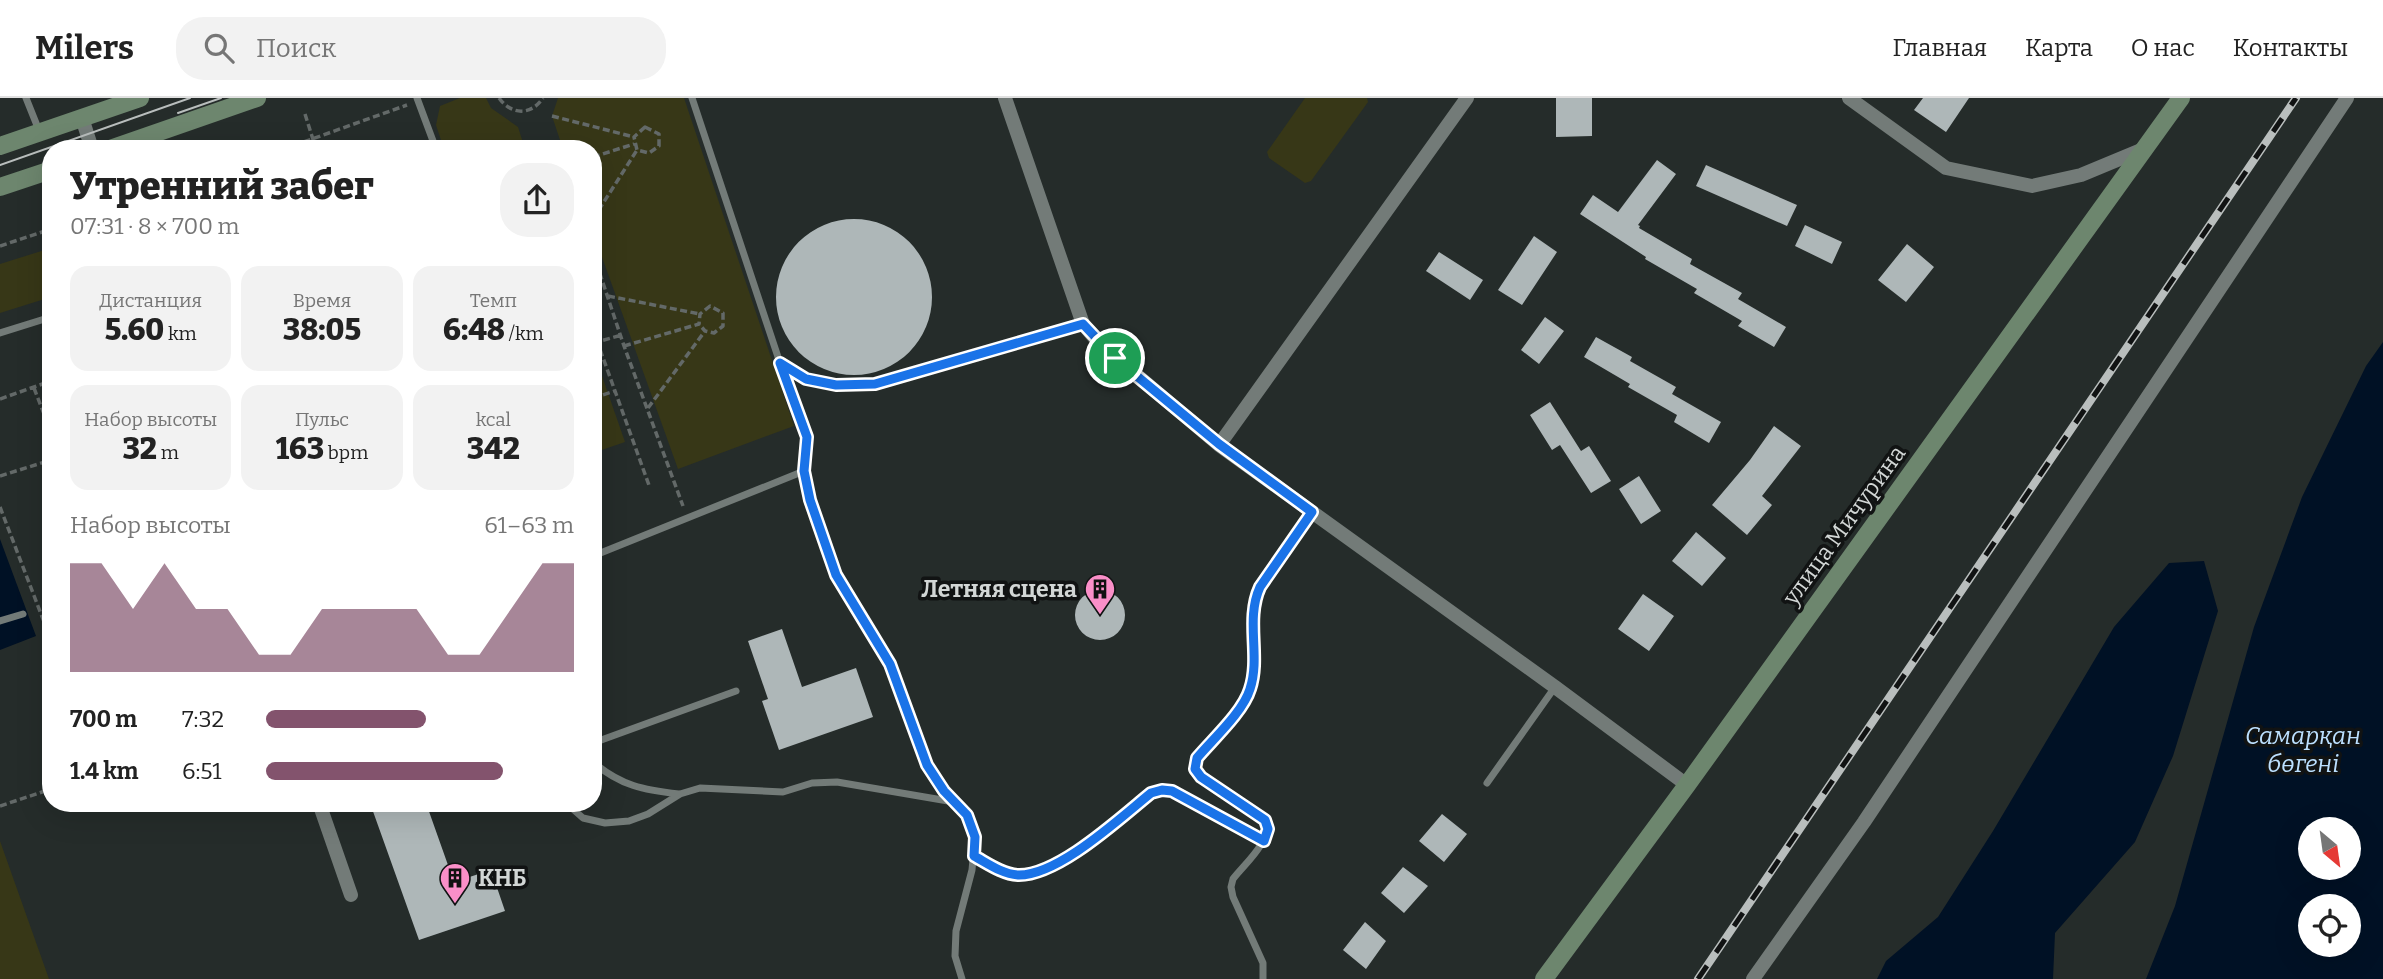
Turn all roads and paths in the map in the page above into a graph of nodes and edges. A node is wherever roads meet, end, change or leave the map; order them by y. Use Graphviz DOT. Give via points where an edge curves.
graph roads {
  1 [pos="26,98"];
  2 [pos="140,98"];
  3 [pos="257,98"];
  4 [pos="417,98"];
  5 [pos="499,98"];
  6 [pos="543,98"];
  7 [pos="692,98"];
  8 [pos="1005,98"];
  9 [pos="1467,98"];
  10 [pos="1849,98"];
  11 [pos="2347,98"];
  12 [pos="2175,100"];
  13 [pos="391,112"];
  14 [pos="305,114"];
  15 [pos="552,116"];
  16 [pos="82,118"];
  17 [pos="40,133"];
  18 [pos="634,137"];
  19 [pos="313,139"];
  20 [pos="89,140"];
  21 [pos="136,140"];
  22 [pos="310,140"];
  23 [pos="433,140"];
  24 [pos="634,144"];
  25 [pos="0,146"];
  26 [pos="2146,148"];
  27 [pos="637,150"];
  28 [pos="602,154"];
  29 [pos="42,173"];
  30 [pos="0,187"];
  31 [pos="602,205"];
  32 [pos="42,232"];
  33 [pos="0,246"];
  34 [pos="602,279"];
  35 [pos="608,296"];
  36 [pos="700,314"];
  37 [pos="42,320"];
  38 [pos="699,324"];
  39 [pos="1083,324"];
  40 [pos="705,331"];
  41 [pos="0,333"];
  42 [pos="622,335"];
  43 [pos="602,341"];
  44 [pos="624,346"];
  45 [pos="602,360"];
  46 [pos="780,363"];
  47 [pos="42,385"];
  48 [pos="34,388"];
  49 [pos="615,391"];
  50 [pos="602,395"];
  51 [pos="0,398"];
  52 [pos="648,408"];
  53 [pos="42,409"];
  54 [pos="1219,444"];
  55 [pos="42,463"];
  56 [pos="804,471"];
  57 [pos="0,476"];
  58 [pos="650,488"];
  59 [pos="0,507"];
  60 [pos="1312,512"];
  61 [pos="687,518"];
  62 [pos="602,552"];
  63 [pos="23,614"];
  64 [pos="42,617"];
  65 [pos="0,621"];
  66 [pos="1555,687"];
  67 [pos="736,691"];
  68 [pos="602,740"];
  69 [pos="602,768"];
  70 [pos="1486,783"];
  71 [pos="1686,786"];
  72 [pos="42,792"];
  73 [pos="680,794"];
  74 [pos="954,802"];
  75 [pos="0,806"];
  76 [pos="322,812"];
  77 [pos="576,812"];
  78 [pos="1264,841"];
  79 [pos="974,856"];
  80 [pos="351,895"];
  81 [pos="962,979"];
  82 [pos="1263,979"];
  83 [pos="1544,979"];
  84 [pos="1752,979"];
  1 -- 17 [label="lane"];
  2 -- 16 [label="main road"];
  3 -- 21 [label="main road"];
  4 -- 23 [label="lane"];
  5 -- 6 [label="path" via="505,106 521,112 537,107"];
  7 -- 46 [label="lane"];
  8 -- 39 [label="street"];
  9 -- 54 [label="street"];
  10 -- 26 [label="street" via="1946,168 2032,186 2081,175"];
  11 -- 84 [label="street" via="1872,811"];
  12 -- 26 [label="main road, улица Мичурина"];
  13 -- 19 [label="path"];
  14 -- 19 [label="path"];
  15 -- 18 [label="path"];
  16 -- 17 [label="main road"];
  16 -- 20 [label="street"];
  17 -- 25 [label="main road"];
  18 -- 24 [label="path"];
  18 -- 27 [label="path" via="645,127 659,134 659,146 649,153"];
  19 -- 22 [label="path"];
  24 -- 27 [label="path"];
  24 -- 28 [label="path"];
  26 -- 71 [label="main road, улица Мичурина"];
  27 -- 31 [label="path"];
  29 -- 30 [label="main road"];
  32 -- 33 [label="path"];
  34 -- 35 [label="path"];
  35 -- 36 [label="path"];
  35 -- 42 [label="path"];
  36 -- 38 [label="path"];
  36 -- 40 [label="path" via="710,306 723,313 723,326 714,333"];
  37 -- 41 [label="lane"];
  38 -- 40 [label="path"];
  38 -- 44 [label="path"];
  39 -- 46 [label="lane" via="875,384 836,385 806,379"];
  39 -- 54 [label="street" via="1115,358"];
  40 -- 52 [label="path"];
  42 -- 43 [label="path"];
  42 -- 44 [label="path"];
  44 -- 52 [label="path"];
  45 -- 49 [label="path"];
  46 -- 56 [label="lane" via="807,437"];
  47 -- 48 [label="path"];
  48 -- 51 [label="path"];
  48 -- 53 [label="path"];
  49 -- 50 [label="path"];
  49 -- 58 [label="path"];
  52 -- 61 [label="path"];
  54 -- 60 [label="street"];
  55 -- 57 [label="path"];
  56 -- 61 [label="lane"];
  56 -- 74 [label="lane" via="836,575 890,664 927,765"];
  59 -- 64 [label="path"];
  60 -- 66 [label="street"];
  60 -- 78 [label="lane" via="1254,601 1250,690 1197,758 1195,769 1265,820"];
  61 -- 62 [label="lane"];
  63 -- 65 [label="lane"];
  66 -- 70 [label="lane"];
  66 -- 71 [label="street"];
  67 -- 68 [label="lane"];
  69 -- 73 [label="lane" via="642,790"];
  71 -- 83 [label="main road, улица Мичурина"];
  72 -- 75 [label="path"];
  73 -- 74 [label="lane" via="700,788 783,792 812,783 837,782"];
  73 -- 77 [label="lane" via="629,821 605,823"];
  74 -- 79 [label="lane" via="967,815 975,837"];
  76 -- 80 [label="street"];
  78 -- 79 [label="lane" via="1172,791 1162,790 1151,793 1064,860 1035,872 1006,873"];
  78 -- 82 [label="lane" via="1231,887 1263,963"];
  79 -- 81 [label="lane" via="956,931 955,956"];
}
